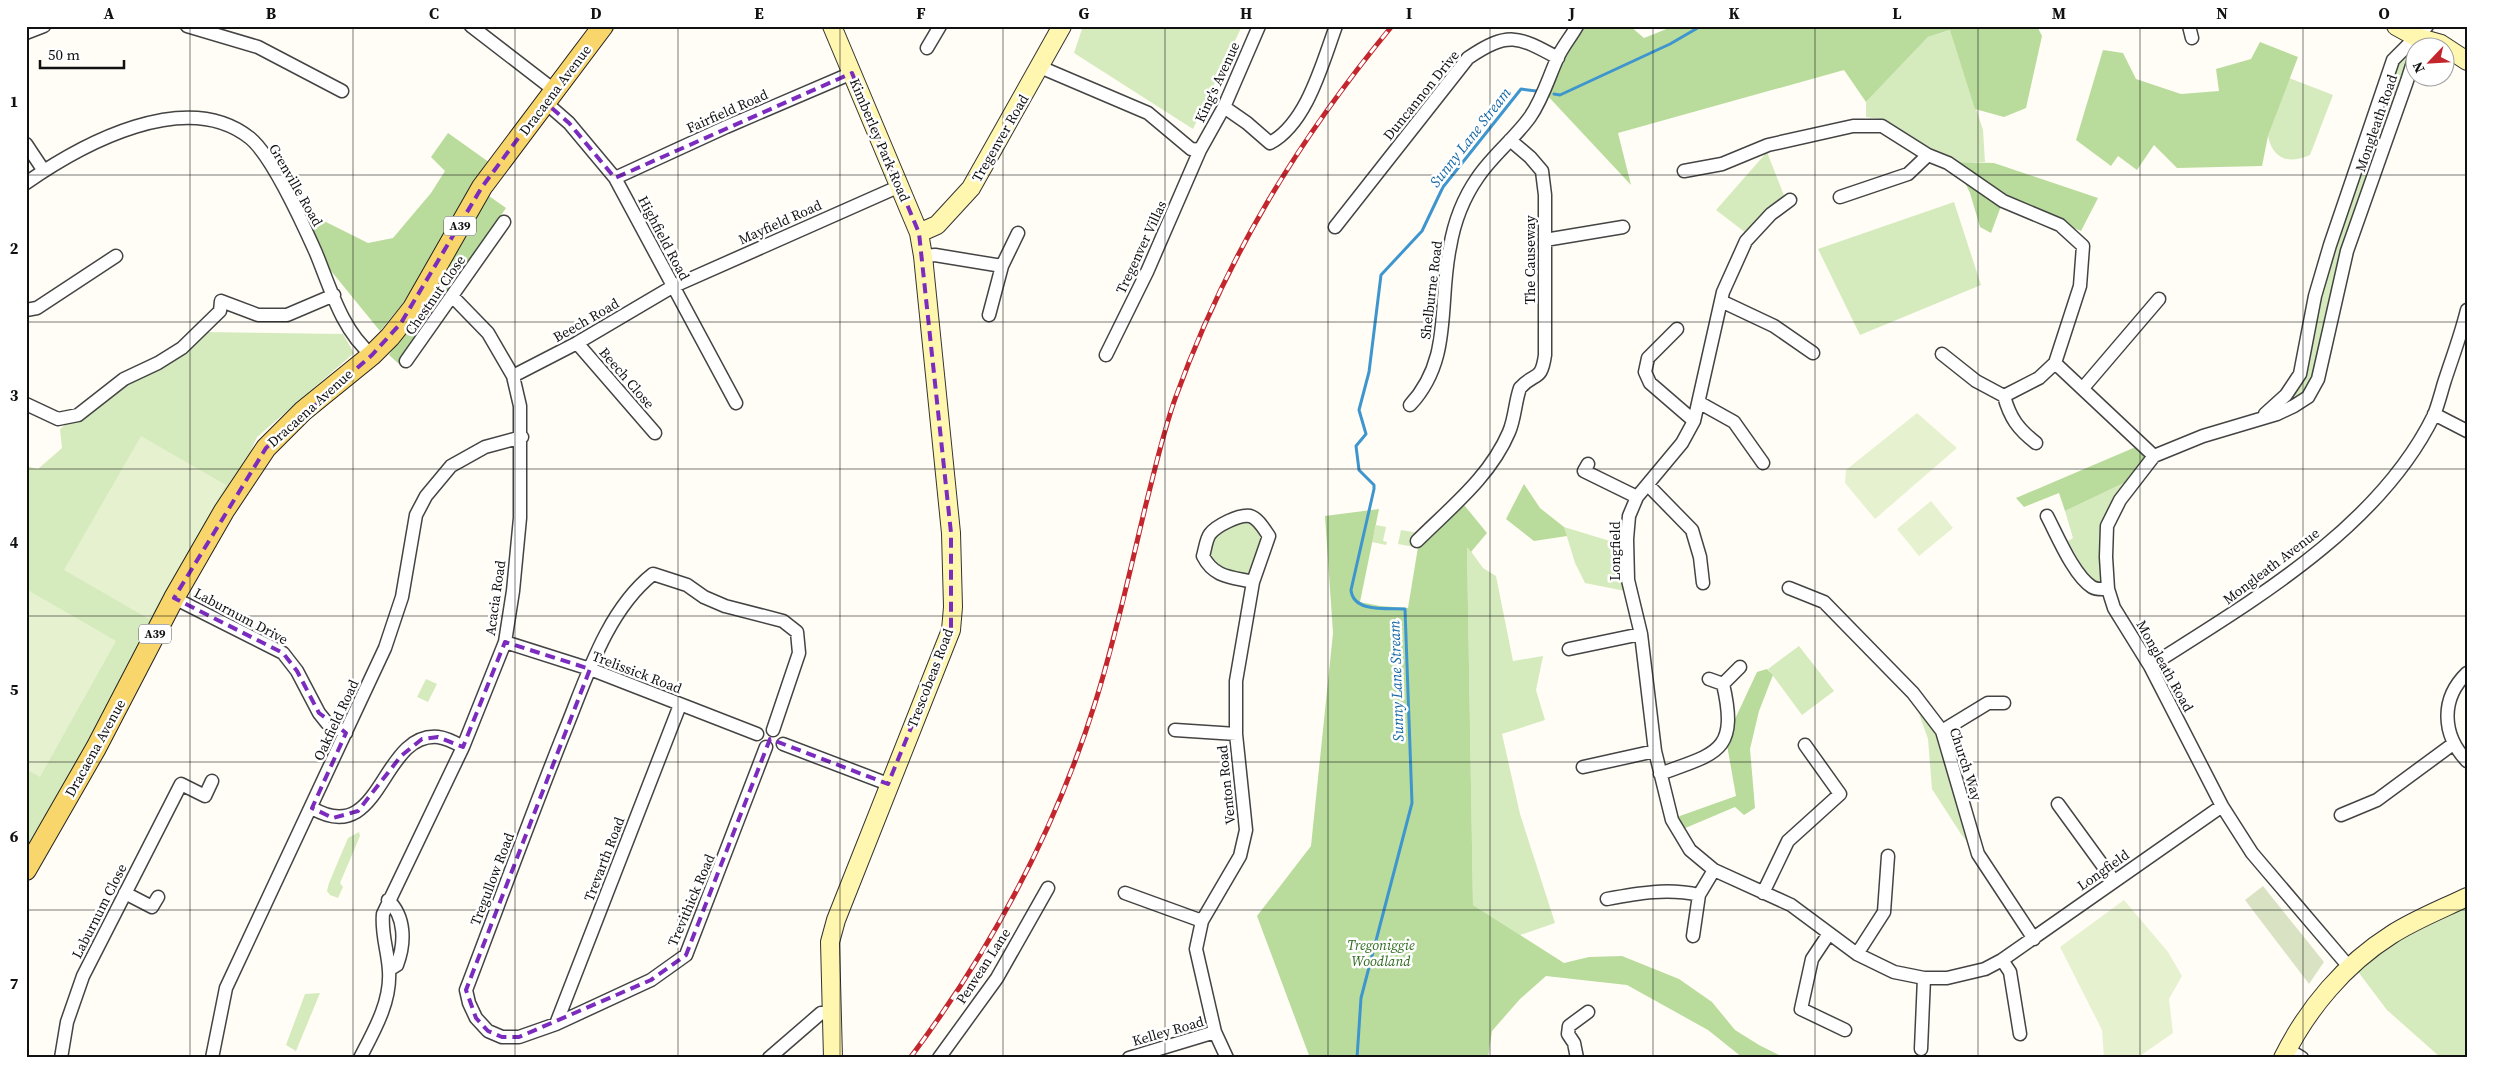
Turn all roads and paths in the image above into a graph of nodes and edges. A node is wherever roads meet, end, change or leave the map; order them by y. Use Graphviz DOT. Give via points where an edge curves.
graph roads {
  1 [pos="44,26"];
  2 [pos="187,26"];
  3 [pos="471,26"];
  4 [pos="603,26"];
  5 [pos="832,26"];
  6 [pos="940,26"];
  7 [pos="1062,26"];
  8 [pos="1259,26"];
  9 [pos="1336,26"];
  10 [pos="1577,26"];
  11 [pos="2396,26"];
  12 [pos="2421,32"];
  13 [pos="26,33"];
  14 [pos="927,48"];
  15 [pos="1558,58"];
  16 [pos="2467,61"];
  17 [pos="1040,67"];
  18 [pos="852,73"];
  19 [pos="342,91"];
  20 [pos="550,96"];
  21 [pos="1224,108"];
  22 [pos="1510,140"];
  23 [pos="26,144"];
  24 [pos="1200,150"];
  25 [pos="1928,155"];
  26 [pos="44,171"];
  27 [pos="1684,171"];
  28 [pos="615,178"];
  29 [pos="26,184"];
  30 [pos="900,186"];
  31 [pos="1840,197"];
  32 [pos="1790,200"];
  33 [pos="504,222"];
  34 [pos="1335,227"];
  35 [pos="1623,227"];
  36 [pos="919,233"];
  37 [pos="1018,233"];
  38 [pos="1546,240"];
  39 [pos="116,256"];
  40 [pos="924,256"];
  41 [pos="1002,266"];
  42 [pos="672,287"];
  43 [pos="334,295"];
  44 [pos="453,296"];
  45 [pos="2158,299"];
  46 [pos="1721,301"];
  47 [pos="26,310"];
  48 [pos="2467,310"];
  49 [pos="989,315"];
  50 [pos="1677,329"];
  51 [pos="577,344"];
  52 [pos="1813,353"];
  53 [pos="1942,354"];
  54 [pos="372,355"];
  55 [pos="1106,355"];
  56 [pos="406,361"];
  57 [pos="2055,363"];
  58 [pos="513,376"];
  59 [pos="2084,388"];
  60 [pos="2004,396"];
  61 [pos="736,403"];
  62 [pos="1700,403"];
  63 [pos="26,404"];
  64 [pos="1410,405"];
  65 [pos="2434,414"];
  66 [pos="2261,417"];
  67 [pos="1694,422"];
  68 [pos="2467,431"];
  69 [pos="655,433"];
  70 [pos="522,437"];
  71 [pos="2036,443"];
  72 [pos="2154,456"];
  73 [pos="1763,463"];
  74 [pos="1588,464"];
  75 [pos="1648,484"];
  76 [pos="1636,497"];
  77 [pos="2047,516"];
  78 [pos="1416,540"];
  79 [pos="1253,582"];
  80 [pos="1703,583"];
  81 [pos="1789,588"];
  82 [pos="2108,589"];
  83 [pos="174,598"];
  84 [pos="1641,634"];
  85 [pos="505,642"];
  86 [pos="1568,649"];
  87 [pos="2150,666"];
  88 [pos="1740,668"];
  89 [pos="590,670"];
  90 [pos="2467,673"];
  91 [pos="1709,679"];
  92 [pos="1723,684"];
  93 [pos="2004,702"];
  94 [pos="680,705"];
  95 [pos="773,730"];
  96 [pos="1175,730"];
  97 [pos="1942,730"];
  98 [pos="346,733"];
  99 [pos="757,734"];
  100 [pos="1236,734"];
  101 [pos="783,744"];
  102 [pos="2453,744"];
  103 [pos="1805,746"];
  104 [pos="463,747"];
  105 [pos="766,747"];
  106 [pos="1655,751"];
  107 [pos="2467,761"];
  108 [pos="1583,767"];
  109 [pos="1660,774"];
  110 [pos="212,781"];
  111 [pos="888,784"];
  112 [pos="2058,804"];
  113 [pos="2222,806"];
  114 [pos="312,808"];
  115 [pos="2341,815"];
  116 [pos="1888,856"];
  117 [pos="26,870"];
  118 [pos="1714,870"];
  119 [pos="2114,881"];
  120 [pos="1048,888"];
  121 [pos="126,892"];
  122 [pos="1125,893"];
  123 [pos="1764,893"];
  124 [pos="1699,895"];
  125 [pos="2467,897"];
  126 [pos="1608,899"];
  127 [pos="388,900"];
  128 [pos="152,907"];
  129 [pos="1202,920"];
  130 [pos="1828,935"];
  131 [pos="1693,936"];
  132 [pos="2034,939"];
  133 [pos="1857,954"];
  134 [pos="2002,960"];
  135 [pos="2350,968"];
  136 [pos="389,970"];
  137 [pos="1924,978"];
  138 [pos="1588,1012"];
  139 [pos="831,1013"];
  140 [pos="556,1024"];
  141 [pos="1845,1030"];
  142 [pos="1216,1032"];
  143 [pos="2020,1034"];
  144 [pos="1921,1049"];
  145 [pos="2291,1055"];
  146 [pos="61,1058"];
  147 [pos="212,1058"];
  148 [pos="360,1058"];
  149 [pos="769,1058"];
  150 [pos="833,1058"];
  151 [pos="939,1058"];
  152 [pos="1129,1058"];
  153 [pos="1227,1058"];
  154 [pos="1577,1058"];
  1 -- 13 [label="street"];
  2 -- 19 [label="street" via="258,47"];
  3 -- 20 [label="street, Highfield Road"];
  4 -- 20 [label="main road, Dracaena Avenue / A39"];
  5 -- 18 [label="street, Kimberley Park Road"];
  6 -- 14 [label="street"];
  7 -- 17 [label="street, Tregenver Road"];
  8 -- 21 [label="street, King's Avenue"];
  9 -- 21 [label="street" via="1310,95 1283,136 1270,143"];
  10 -- 15 [label="street, Shelburne Road"];
  11 -- 12 [label="street"];
  12 -- 16 [label="street"];
  12 -- 66 [label="street, Mongleath Road" via="2393,60 2354,170 2316,296 2300,374 2286,395"];
  12 -- 66 [label="street, Mongleath Road" via="2347,251 2318,379 2308,397 2277,414"];
  15 -- 22 [label="street, Shelburne Road" via="1545,92 1530,117"];
  15 -- 34 [label="street, Duncannon Drive" via="1525,40 1509,38 1485,46 1468,58"];
  17 -- 24 [label="street" via="1148,113 1191,149"];
  17 -- 36 [label="street, Tregenver Road" via="971,188 938,225"];
  18 -- 28 [label="street, Fairfield Road"];
  18 -- 30 [label="street, Kimberley Park Road"];
  20 -- 28 [label="street, Highfield Road"];
  20 -- 54 [label="main road, Dracaena Avenue / A39" via="482,187 413,308"];
  21 -- 24 [label="street, King's Avenue"];
  22 -- 38 [label="street, The Causeway" via="1542,171"];
  22 -- 64 [label="street, Shelburne Road" via="1478,177 1462,208 1450,248 1436,366"];
  23 -- 26 [label="street"];
  24 -- 55 [label="street, Tregenver Villas" via="1147,272"];
  25 -- 27 [label="street" via="1882,126 1853,126 1768,145 1722,164"];
  25 -- 31 [label="street" via="1908,174"];
  25 -- 57 [label="street" via="1948,163 2003,201 2060,224 2083,246 2080,286"];
  26 -- 29 [label="street, Grenville Road"];
  26 -- 43 [label="street, Grenville Road" via="89,146 146,124 180,119 225,124 251,139 264,154 297,212"];
  28 -- 42 [label="street, Highfield Road"];
  30 -- 36 [label="street, Kimberley Park Road"];
  30 -- 42 [label="street, Mayfield Road"];
  32 -- 46 [label="street, Longfield" via="1770,214 1746,241"];
  33 -- 44 [label="street, Chestnut Close"];
  35 -- 38 [label="street"];
  36 -- 40 [label="street, Kimberley Park Road"];
  37 -- 41 [label="street"];
  38 -- 78 [label="street, The Causeway" via="1543,371 1523,384 1509,431 1496,456 1471,489"];
  39 -- 47 [label="street" via="37,308"];
  40 -- 41 [label="street" via="936,255"];
  40 -- 111 [label="street, Trescobeas Road" via="951,526 953,606 950,630"];
  41 -- 49 [label="street"];
  42 -- 51 [label="street, Beech Road"];
  42 -- 61 [label="street, Highfield Road"];
  43 -- 54 [label="street, Grenville Road" via="353,335"];
  43 -- 63 [label="street" via="286,315 258,315 221,301 220,311 182,348 124,379 78,415 58,419"];
  44 -- 56 [label="street, Chestnut Close"];
  44 -- 58 [label="street, Acacia Road" via="488,333"];
  45 -- 59 [label="street"];
  46 -- 52 [label="street" via="1774,326"];
  46 -- 62 [label="street, Longfield"];
  48 -- 65 [label="street, Mongleath Avenue"];
  50 -- 67 [label="street" via="1648,358 1645,372 1650,384"];
  51 -- 58 [label="street, Beech Road"];
  51 -- 69 [label="street, Beech Close"];
  53 -- 60 [label="street" via="1976,381"];
  54 -- 83 [label="main road, Dracaena Avenue / A39" via="303,411 266,448 224,511"];
  57 -- 59 [label="street"];
  57 -- 60 [label="street" via="2039,378"];
  58 -- 70 [label="street, Acacia Road" via="520,406"];
  59 -- 72 [label="street"];
  60 -- 71 [label="street" via="2018,429"];
  62 -- 67 [label="street, Longfield"];
  62 -- 73 [label="street" via="1734,422"];
  65 -- 68 [label="street"];
  65 -- 87 [label="street, Mongleath Avenue" via="2407,458 2381,491 2320,552 2247,604"];
  66 -- 72 [label="street, Mongleath Road"];
  67 -- 75 [label="street, Longfield" via="1682,443"];
  70 -- 85 [label="street, Acacia Road" via="514,591"];
  70 -- 98 [label="street, Oakfield Road" via="485,447 452,466 426,496 416,515 402,597 388,640"];
  72 -- 82 [label="street, Mongleath Road" via="2120,500 2108,526"];
  74 -- 76 [label="street" via="1584,471"];
  75 -- 76 [label="street, Longfield"];
  75 -- 80 [label="street" via="1692,530"];
  76 -- 84 [label="street, Longfield" via="1629,516 1628,580"];
  77 -- 82 [label="street" via="2087,583 2094,588"];
  79 -- 79 [label="street, Venton Road" via="1216,573 1203,556 1208,535 1240,517 1250,516 1258,521 1269,536"];
  79 -- 100 [label="street, Venton Road" via="1236,680"];
  81 -- 97 [label="street, Church Way" via="1824,602 1913,693"];
  82 -- 87 [label="street, Mongleath Road" via="2114,608"];
  83 -- 98 [label="street, Laburnum Drive" via="283,654 297,671 319,714 327,723"];
  83 -- 117 [label="main road, Dracaena Avenue / A39" via="96,748"];
  84 -- 86 [label="street"];
  84 -- 106 [label="street, Longfield"];
  85 -- 89 [label="street, Trelissick Road"];
  85 -- 104 [label="street, Acacia Road"];
  87 -- 113 [label="street, Mongleath Road"];
  88 -- 92 [label="street"];
  89 -- 94 [label="street, Trelissick Road"];
  89 -- 95 [label="street, Tregullow Road" via="625,603 653,574 686,585 724,606 782,621 797,632 799,653"];
  89 -- 140 [label="street, Tregullow Road" via="466,990 476,1018 488,1031 502,1037 519,1038"];
  90 -- 102 [label="street" via="2456,685 2449,702 2448,725"];
  91 -- 92 [label="street"];
  92 -- 109 [label="street" via="1730,712 1727,736 1711,754"];
  93 -- 97 [label="street" via="1988,703"];
  94 -- 99 [label="street, Trelissick Road"];
  94 -- 140 [label="street, Trevarth Road"];
  95 -- 99 [label="street" via="764,727"];
  95 -- 101 [label="street" via="782,734"];
  96 -- 100 [label="street"];
  97 -- 132 [label="street, Church Way" via="1978,854"];
  98 -- 114 [label="street, Oakfield Road"];
  99 -- 105 [label="street" via="758,744"];
  100 -- 129 [label="street, Venton Road" via="1246,830 1240,856"];
  101 -- 105 [label="street" via="775,750"];
  101 -- 111 [label="street"];
  102 -- 107 [label="street"];
  102 -- 115 [label="street" via="2377,800"];
  103 -- 123 [label="street" via="1840,794 1788,841"];
  104 -- 114 [label="street" via="438,737 422,739 401,756 358,811 333,818"];
  104 -- 127 [label="street, Acacia Road"];
  105 -- 140 [label="street, Trevithick Road" via="686,955 651,980"];
  106 -- 108 [label="street"];
  106 -- 109 [label="street, Longfield"];
  109 -- 118 [label="street, Longfield" via="1672,820 1690,850"];
  110 -- 121 [label="street, Laburnum Close" via="202,801 181,784"];
  111 -- 139 [label="street, Trescobeas Road" via="830,942"];
  112 -- 119 [label="street"];
  113 -- 119 [label="street, Longfield"];
  113 -- 135 [label="street, Mongleath Road" via="2252,853"];
  114 -- 147 [label="street, Oakfield Road" via="226,988"];
  116 -- 133 [label="street" via="1884,912"];
  118 -- 123 [label="street, Longfield"];
  118 -- 124 [label="street"];
  119 -- 132 [label="street, Longfield"];
  120 -- 151 [label="street, Penvean Lane" via="997,978"];
  121 -- 128 [label="street"];
  121 -- 146 [label="street, Laburnum Close" via="83,976 67,1022"];
  122 -- 129 [label="street"];
  123 -- 130 [label="street, Longfield" via="1790,905"];
  124 -- 126 [label="street" via="1678,890 1641,892"];
  124 -- 131 [label="street"];
  125 -- 135 [label="street" via="2392,934"];
  127 -- 136 [label="street, Acacia Road" via="382,926"];
  127 -- 136 [label="street, Acacia Road" via="397,912 404,941 397,965"];
  129 -- 142 [label="street, Venton Road" via="1196,949"];
  130 -- 133 [label="street, Longfield"];
  130 -- 141 [label="street" via="1812,959 1801,1009"];
  132 -- 134 [label="street, Longfield"];
  133 -- 137 [label="street, Longfield" via="1894,972"];
  134 -- 137 [label="street, Longfield" via="1986,969 1969,973 1947,978"];
  134 -- 143 [label="street" via="2010,972"];
  135 -- 145 [label="street" via="2309,1015"];
  136 -- 148 [label="street, Acacia Road" via="389,992"];
  137 -- 144 [label="street"];
  138 -- 154 [label="street" via="1568,1026"];
  139 -- 149 [label="street" via="821,1013"];
  139 -- 150 [label="street, Trescobeas Road"];
  142 -- 152 [label="street, Kelley Road"];
  142 -- 153 [label="street, Venton Road"];
}
